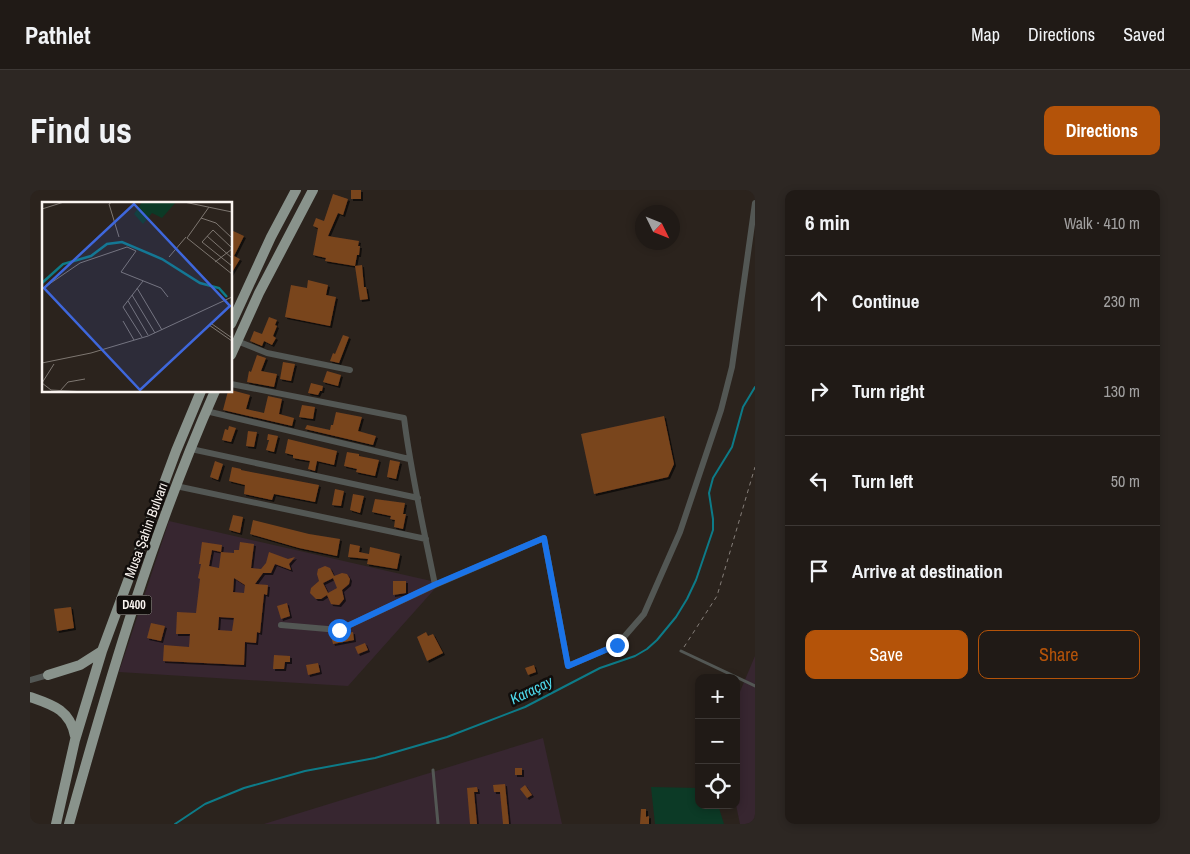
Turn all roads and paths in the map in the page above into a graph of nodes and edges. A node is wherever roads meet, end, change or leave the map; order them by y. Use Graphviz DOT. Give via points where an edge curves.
graph roads {
  1 [pos="296,190"];
  2 [pos="313,190"];
  3 [pos="755,203"];
  4 [pos="232,322"];
  5 [pos="237,341"];
  6 [pos="232,353"];
  7 [pos="350,370"];
  8 [pos="232,384"];
  9 [pos="201,392"];
  10 [pos="215,392"];
  11 [pos="206,411"];
  12 [pos="191,450"];
  13 [pos="409,459"];
  14 [pos="755,468"];
  15 [pos="176,486"];
  16 [pos="418,498"];
  17 [pos="426,540"];
  18 [pos="434,585"];
  19 [pos="281,625"];
  20 [pos="102,651"];
  21 [pos="681,652"];
  22 [pos="48,675"];
  23 [pos="30,680"];
  24 [pos="755,686"];
  25 [pos="30,697"];
  26 [pos="75,740"];
  27 [pos="433,770"];
  28 [pos="56,824"];
  29 [pos="69,824"];
  30 [pos="438,824"];
  1 -- 4 [label="highway"];
  2 -- 5 [label="highway"];
  3 -- 18 [label="street" via="732,367 721,410 680,532 644,614 617,645 568,666 544,538"];
  5 -- 6 [label="highway"];
  5 -- 7 [label="street" via="267,352"];
  8 -- 13 [label="street" via="404,418"];
  9 -- 20 [label="highway, Musa Şahin Bulvarı / D400"];
  10 -- 11 [label="highway, Musa Şahin Bulvarı / D400"];
  11 -- 12 [label="highway, Musa Şahin Bulvarı / D400"];
  11 -- 13 [label="street"];
  12 -- 15 [label="highway, Musa Şahin Bulvarı / D400"];
  12 -- 16 [label="street"];
  13 -- 16 [label="street"];
  14 -- 21 [label="path" via="717,596"];
  15 -- 17 [label="street"];
  15 -- 29 [label="highway, Musa Şahin Bulvarı / D400" via="132,612"];
  16 -- 17 [label="street"];
  17 -- 18 [label="street"];
  18 -- 19 [label="street" via="339,630"];
  20 -- 22 [label="highway" via="80,665"];
  20 -- 26 [label="highway, Musa Şahin Bulvarı / D400"];
  21 -- 24 [label="lane"];
  22 -- 23 [label="street"];
  25 -- 26 [label="highway" via="67,716 73,725"];
  26 -- 28 [label="highway, Musa Şahin Bulvarı / D400"];
  27 -- 30 [label="lane"];
}
